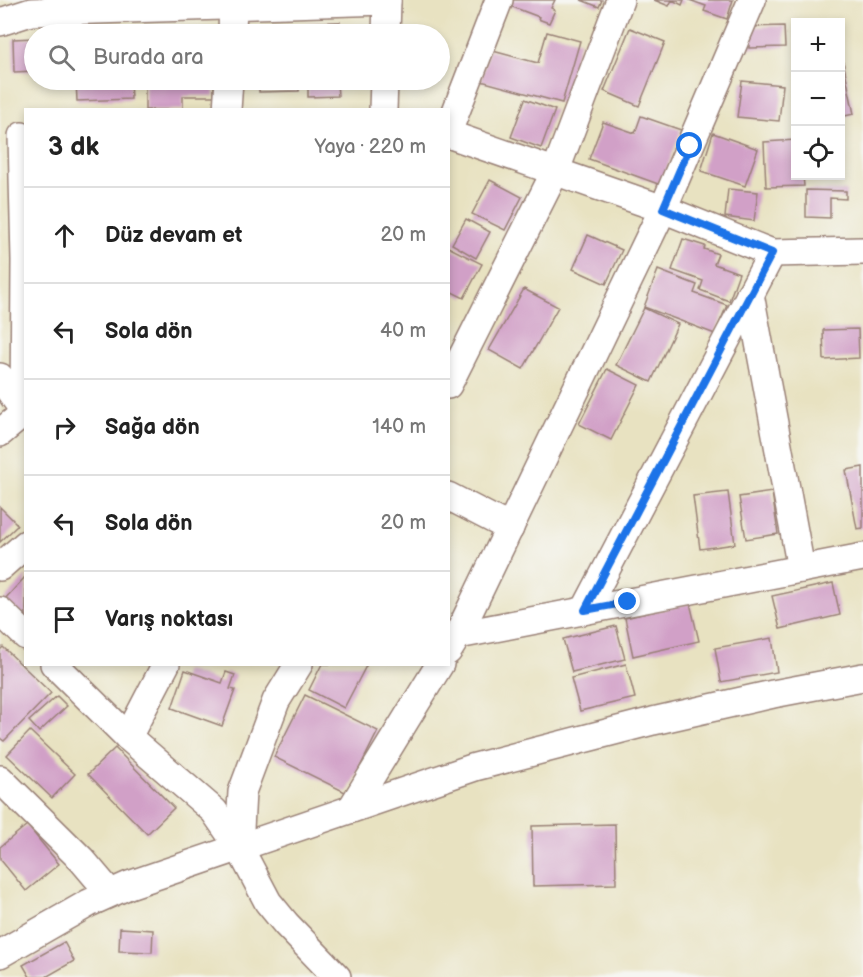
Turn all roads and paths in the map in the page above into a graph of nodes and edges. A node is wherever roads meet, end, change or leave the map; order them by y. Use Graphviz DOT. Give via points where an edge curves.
graph roads {
  1 [pos="499,0"];
  2 [pos="620,0"];
  3 [pos="752,0"];
  4 [pos="387,1"];
  5 [pos="233,3"];
  6 [pos="0,22"];
  7 [pos="232,24"];
  8 [pos="386,24"];
  9 [pos="228,90"];
  10 [pos="384,90"];
  11 [pos="227,108"];
  12 [pos="383,108"];
  13 [pos="450,128"];
  14 [pos="450,134"];
  15 [pos="16,137"];
  16 [pos="556,170"];
  17 [pos="663,209"];
  18 [pos="24,246"];
  19 [pos="863,251"];
  20 [pos="772,253"];
  21 [pos="750,294"];
  22 [pos="0,377"];
  23 [pos="450,381"];
  24 [pos="24,414"];
  25 [pos="24,417"];
  26 [pos="0,433"];
  27 [pos="450,497"];
  28 [pos="510,528"];
  29 [pos="24,546"];
  30 [pos="863,557"];
  31 [pos="0,567"];
  32 [pos="801,568"];
  33 [pos="585,610"];
  34 [pos="0,611"];
  35 [pos="24,634"];
  36 [pos="453,643"];
  37 [pos="56,666"];
  38 [pos="165,666"];
  39 [pos="298,666"];
  40 [pos="439,666"];
  41 [pos="863,677"];
  42 [pos="128,737"];
  43 [pos="0,779"];
  44 [pos="242,792"];
  45 [pos="351,809"];
  46 [pos="214,811"];
  47 [pos="239,847"];
  48 [pos="110,893"];
  49 [pos="0,954"];
  50 [pos="337,977"];
  1 -- 13 [label="street"];
  2 -- 16 [label="street"];
  3 -- 17 [label="street"];
  4 -- 5 [label="street"];
  4 -- 8 [label="street"];
  5 -- 6 [label="street" via="31,12"];
  5 -- 7 [label="street"];
  9 -- 11 [label="street"];
  10 -- 12 [label="street"];
  14 -- 16 [label="street"];
  15 -- 18 [label="street"];
  16 -- 17 [label="street"];
  16 -- 23 [label="street"];
  17 -- 20 [label="street"];
  17 -- 28 [label="street"];
  19 -- 20 [label="street"];
  20 -- 21 [label="street"];
  21 -- 32 [label="street"];
  21 -- 33 [label="street"];
  22 -- 24 [label="street"];
  25 -- 26 [label="street"];
  27 -- 28 [label="street"];
  28 -- 36 [label="street"];
  29 -- 31 [label="street"];
  30 -- 32 [label="street"];
  32 -- 33 [label="street"];
  33 -- 36 [label="street"];
  34 -- 35 [label="street"];
  37 -- 42 [label="street"];
  38 -- 42 [label="street"];
  39 -- 44 [label="street" via="276,701"];
  40 -- 45 [label="street"];
  41 -- 45 [label="street" via="773,694 475,767"];
  42 -- 46 [label="street"];
  43 -- 48 [label="street"];
  44 -- 46 [label="street"];
  44 -- 47 [label="street"];
  45 -- 47 [label="street"];
  46 -- 47 [label="street"];
  47 -- 48 [label="street"];
  47 -- 50 [label="street" via="267,902"];
  48 -- 49 [label="street"];
}
